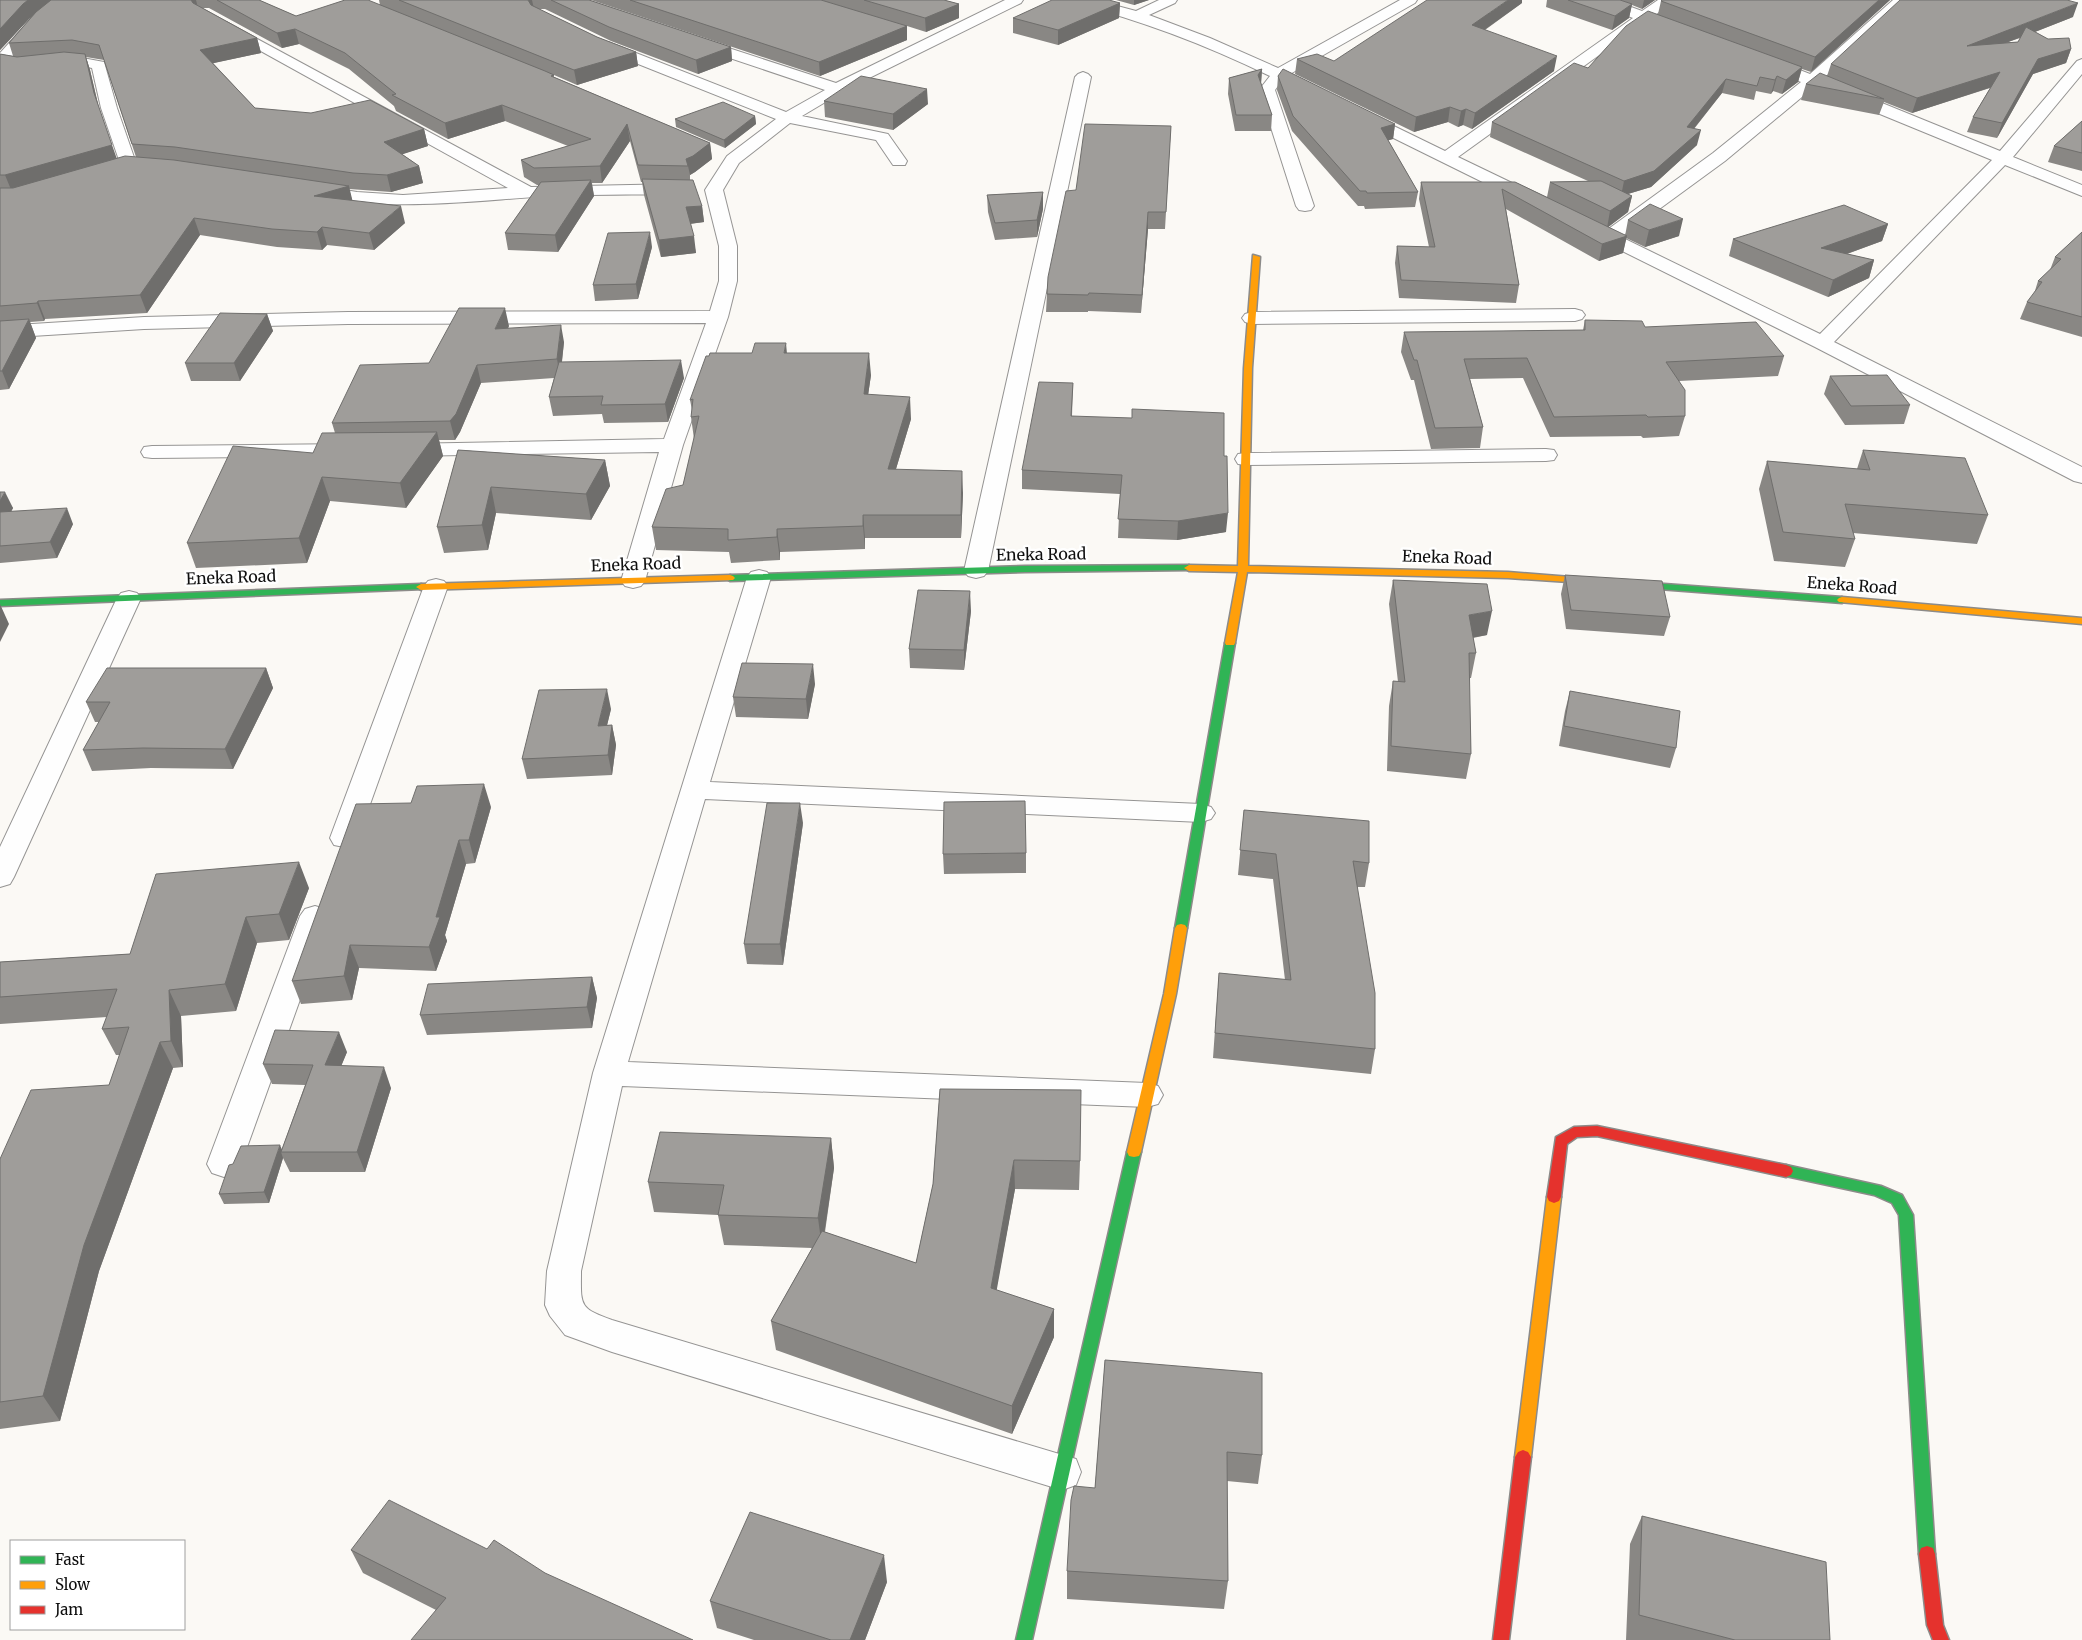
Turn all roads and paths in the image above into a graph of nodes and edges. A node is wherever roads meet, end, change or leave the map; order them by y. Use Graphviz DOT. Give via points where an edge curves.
graph roads {
  1 [pos="65,0"];
  2 [pos="1016,0"];
  3 [pos="1078,0"];
  4 [pos="1170,0"];
  5 [pos="1410,0"];
  6 [pos="1599,0"];
  7 [pos="1667,0"];
  8 [pos="1901,0"];
  9 [pos="1137,16"];
  10 [pos="1644,16"];
  11 [pos="211,18"];
  12 [pos="1689,33"];
  13 [pos="915,35"];
  14 [pos="588,38"];
  15 [pos="681,38"];
  16 [pos="933,41"];
  17 [pos="1751,56"];
  18 [pos="2082,64"];
  19 [pos="1279,74"];
  20 [pos="1083,77"];
  21 [pos="1813,80"];
  22 [pos="838,89"];
  23 [pos="1331,101"];
  24 [pos="1349,110"];
  25 [pos="787,118"];
  26 [pos="715,152"];
  27 [pos="1446,158"];
  28 [pos="2003,158"];
  29 [pos="733,160"];
  30 [pos="899,161"];
  31 [pos="110,172"];
  32 [pos="298,188"];
  33 [pos="714,190"];
  34 [pos="2082,191"];
  35 [pos="527,192"];
  36 [pos="1540,204"];
  37 [pos="1305,206"];
  38 [pos="1575,220"];
  39 [pos="1609,237"];
  40 [pos="1256,257"];
  41 [pos="1575,315"];
  42 [pos="718,317"];
  43 [pos="1252,318"];
  44 [pos="0,332"];
  45 [pos="1822,343"];
  46 [pos="672,445"];
  47 [pos="152,452"];
  48 [pos="1546,455"];
  49 [pos="1246,459"];
  50 [pos="2080,472"];
  51 [pos="1243,568"];
  52 [pos="976,571"];
  53 [pos="759,577"];
  54 [pos="633,581"];
  55 [pos="436,586"];
  56 [pos="129,598"];
  57 [pos="0,604"];
  58 [pos="2082,621"];
  59 [pos="694,790"];
  60 [pos="1201,814"];
  61 [pos="334,866"];
  62 [pos="0,877"];
  63 [pos="323,894"];
  64 [pos="609,1073"];
  65 [pos="1147,1095"];
  66 [pos="224,1164"];
  67 [pos="1062,1472"];
  68 [pos="1024,1640"];
  69 [pos="1500,1640"];
  70 [pos="1941,1640"];
  1 -- 31 [label="street" via="35,22 1,61 5,65 20,66 74,62 99,65 109,108 138,166"];
  2 -- 16 [label="street"];
  3 -- 9 [label="street"];
  4 -- 9 [label="street"];
  5 -- 19 [label="street"];
  6 -- 10 [label="street"];
  7 -- 10 [label="street"];
  8 -- 21 [label="street"];
  9 -- 19 [label="street"];
  10 -- 12 [label="street"];
  10 -- 27 [label="street"];
  11 -- 35 [label="street"];
  13 -- 16 [label="street"];
  14 -- 25 [label="street"];
  15 -- 22 [label="street"];
  16 -- 22 [label="street"];
  17 -- 21 [label="street"];
  18 -- 28 [label="street"];
  19 -- 23 [label="street"];
  19 -- 37 [label="street" via="1267,90"];
  20 -- 52 [label="street"];
  21 -- 28 [label="street"];
  21 -- 39 [label="street" via="1719,157"];
  22 -- 25 [label="street"];
  24 -- 27 [label="street"];
  25 -- 29 [label="street"];
  25 -- 30 [label="street" via="882,137"];
  26 -- 29 [label="street"];
  27 -- 36 [label="street"];
  28 -- 34 [label="street"];
  28 -- 45 [label="street"];
  29 -- 33 [label="street"];
  32 -- 35 [label="street" via="403,200"];
  33 -- 35 [label="street" via="652,188"];
  33 -- 42 [label="street" via="728,246 728,281"];
  38 -- 39 [label="street"];
  39 -- 45 [label="street"];
  40 -- 43 [label="street"];
  41 -- 43 [label="street"];
  42 -- 44 [label="street" via="348,318 144,323"];
  42 -- 46 [label="street"];
  43 -- 49 [label="street"];
  45 -- 50 [label="street"];
  46 -- 47 [label="street"];
  46 -- 54 [label="street"];
  48 -- 49 [label="street"];
  49 -- 51 [label="street"];
  51 -- 52 [label="street, Eneka Road"];
  51 -- 58 [label="street, Eneka Road" via="1508,575"];
  51 -- 60 [label="street"];
  52 -- 53 [label="street, Eneka Road"];
  53 -- 54 [label="street, Eneka Road"];
  53 -- 59 [label="street"];
  54 -- 55 [label="street, Eneka Road"];
  55 -- 56 [label="street, Eneka Road"];
  55 -- 61 [label="street"];
  56 -- 57 [label="street, Eneka Road"];
  56 -- 62 [label="street"];
  59 -- 60 [label="street"];
  59 -- 64 [label="street"];
  60 -- 65 [label="street" via="1170,994"];
  63 -- 66 [label="street"];
  64 -- 65 [label="street"];
  64 -- 67 [label="street" via="564,1271 563,1305 578,1324"];
  65 -- 67 [label="street"];
  67 -- 68 [label="street"];
  69 -- 70 [label="street" via="1561,1141 1574,1132 1597,1131 1876,1190 1898,1199 1906,1216 1928,1572 1935,1625"];
}
